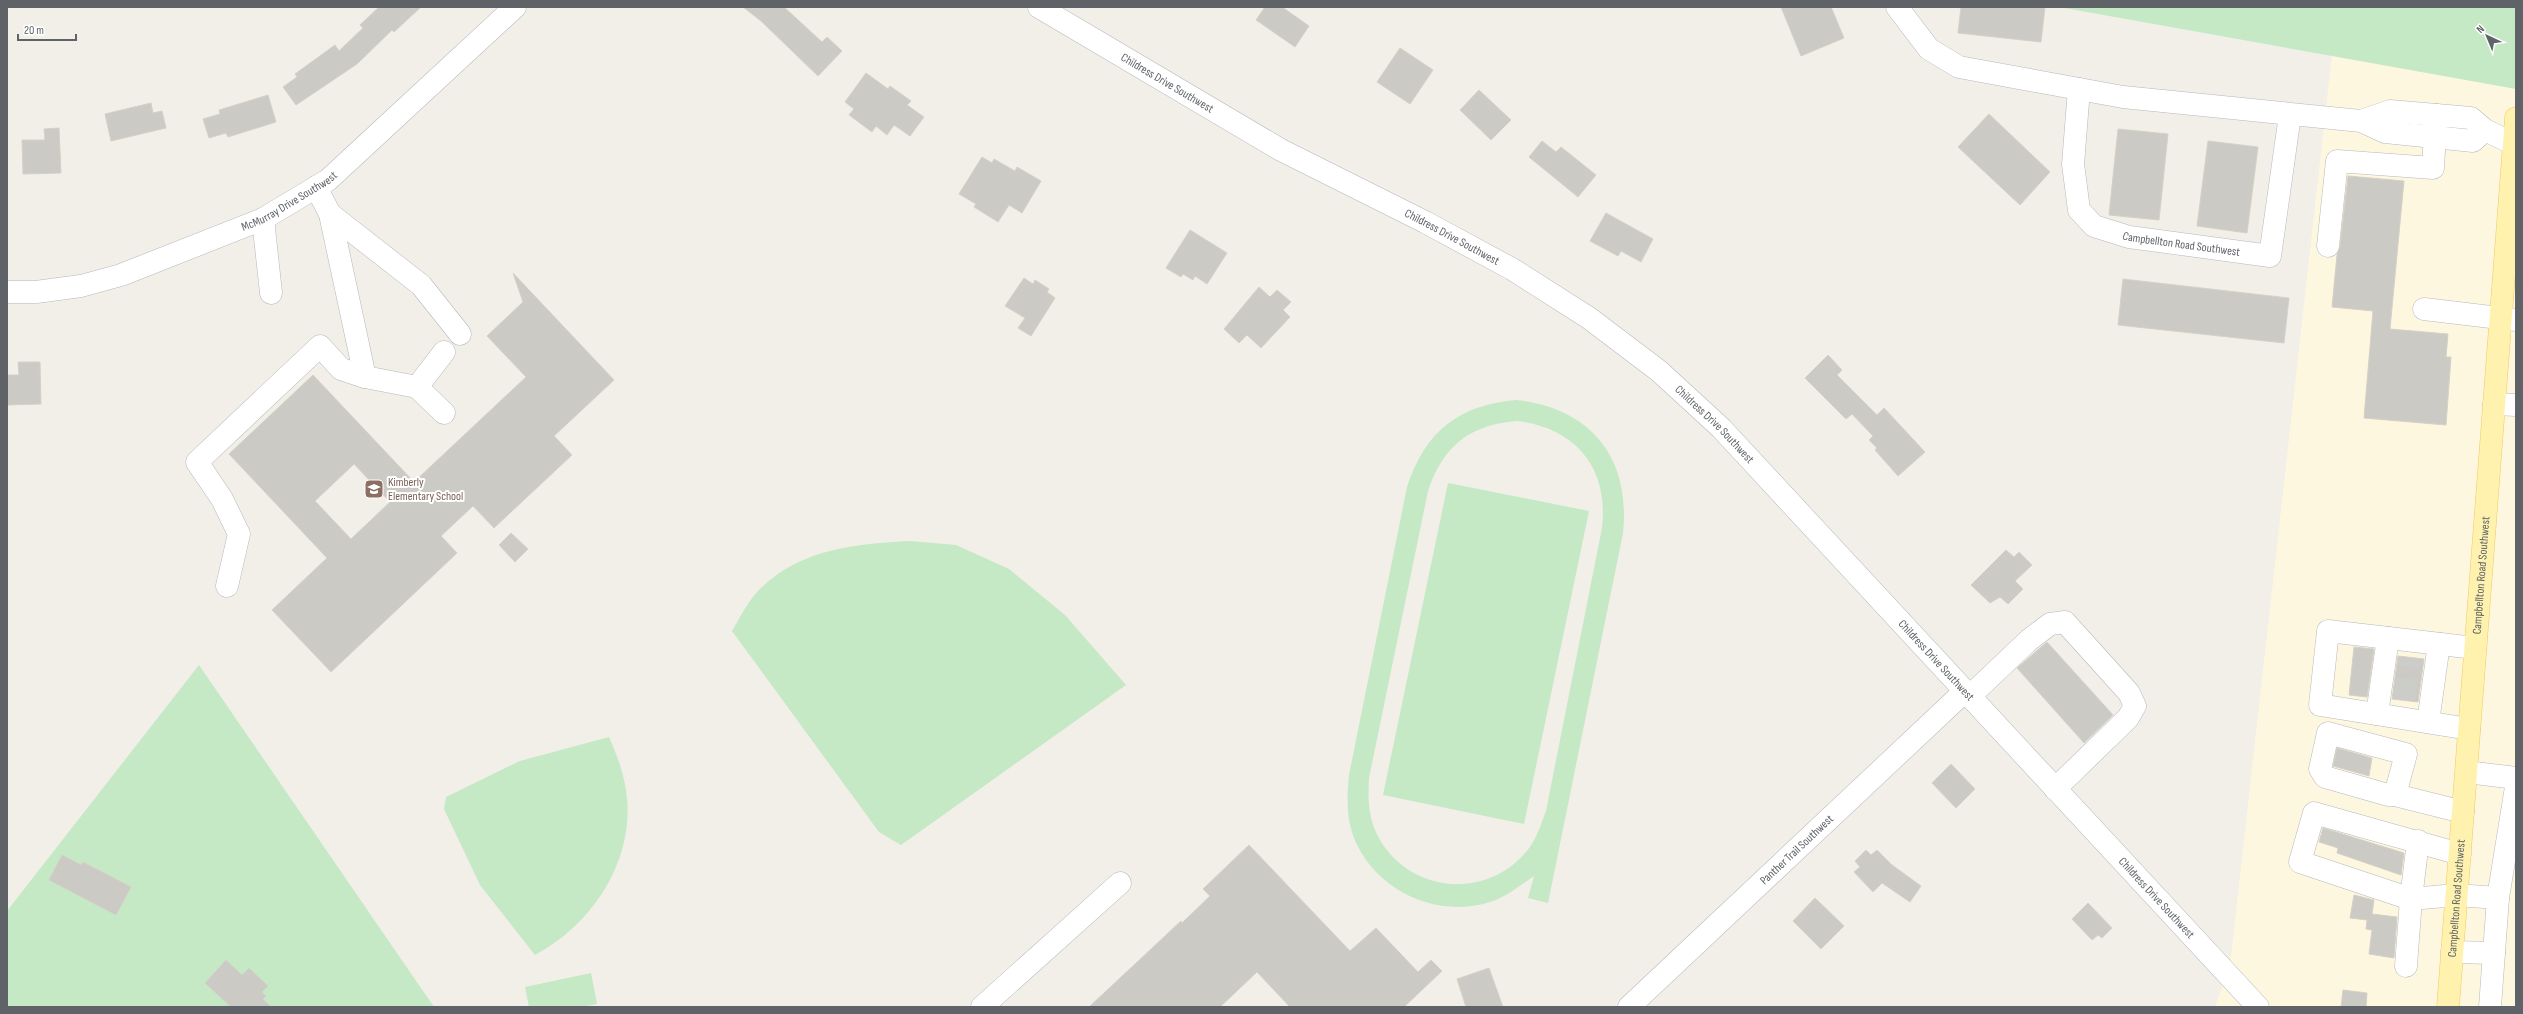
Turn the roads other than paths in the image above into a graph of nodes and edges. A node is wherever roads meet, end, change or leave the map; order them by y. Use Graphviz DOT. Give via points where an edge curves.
graph roads {
  1 [pos="515,7"];
  2 [pos="1039,7"];
  3 [pos="1897,7"];
  4 [pos="2079,89"];
  5 [pos="2290,115"];
  6 [pos="2436,115"];
  7 [pos="2516,118"];
  8 [pos="2361,121"];
  9 [pos="2485,130"];
  10 [pos="2435,137"];
  11 [pos="2515,144"];
  12 [pos="316,187"];
  13 [pos="330,214"];
  14 [pos="263,219"];
  15 [pos="2512,226"];
  16 [pos="2328,246"];
  17 [pos="2510,278"];
  18 [pos="7,292"];
  19 [pos="271,293"];
  20 [pos="2424,309"];
  21 [pos="2508,319"];
  22 [pos="460,334"];
  23 [pos="444,352"];
  24 [pos="365,377"];
  25 [pos="417,387"];
  26 [pos="2494,404"];
  27 [pos="2516,404"];
  28 [pos="444,414"];
  29 [pos="226,586"];
  30 [pos="2388,638"];
  31 [pos="2439,644"];
  32 [pos="2475,648"];
  33 [pos="1966,695"];
  34 [pos="2377,714"];
  35 [pos="2428,722"];
  36 [pos="2469,729"];
  37 [pos="2467,772"];
  38 [pos="2516,778"];
  39 [pos="2516,788"];
  40 [pos="2055,790"];
  41 [pos="2395,795"];
  42 [pos="2463,812"];
  43 [pos="2418,841"];
  44 [pos="2460,854"];
  45 [pos="1120,883"];
  46 [pos="2456,896"];
  47 [pos="2498,898"];
  48 [pos="2411,899"];
  49 [pos="2452,952"];
  50 [pos="2494,953"];
  51 [pos="2406,966"];
  52 [pos="982,1007"];
  53 [pos="1629,1007"];
  54 [pos="2258,1007"];
  55 [pos="2447,1007"];
  56 [pos="2490,1007"];
  1 -- 12 [label="street, McMurray Drive Southwest" via="328,180"];
  2 -- 33 [label="street, Childress Drive Southwest" via="1281,150 1512,269 1589,318 1659,371 1721,428"];
  3 -- 4 [label="street" via="1929,49 1959,67"];
  4 -- 5 [label="street"];
  4 -- 5 [label="street, Campbellton Road Southwest" via="2073,164 2079,210 2094,226 2128,237 2270,256"];
  5 -- 8 [label="street"];
  6 -- 8 [label="street" via="2390,111"];
  6 -- 9 [label="street" via="2471,118"];
  6 -- 10 [label="street"];
  7 -- 11 [label="main road, Campbellton Road Southwest"];
  8 -- 10 [label="street" via="2385,132"];
  9 -- 10 [label="street" via="2473,141"];
  9 -- 11 [label="street"];
  10 -- 16 [label="street" via="2433,168 2337,161"];
  11 -- 15 [label="main road, Campbellton Road Southwest"];
  12 -- 13 [label="street"];
  12 -- 14 [label="street, McMurray Drive Southwest"];
  13 -- 22 [label="street" via="422,286"];
  13 -- 24 [label="street"];
  14 -- 18 [label="street, McMurray Drive Southwest" via="121,275 81,286 36,292"];
  14 -- 19 [label="street"];
  15 -- 17 [label="main road, Campbellton Road Southwest"];
  17 -- 21 [label="main road, Campbellton Road Southwest"];
  20 -- 21 [label="street"];
  21 -- 26 [label="main road, Campbellton Road Southwest"];
  23 -- 25 [label="street"];
  24 -- 25 [label="street"];
  24 -- 29 [label="street" via="342,369 320,346 197,462 222,499 239,534"];
  25 -- 28 [label="street"];
  26 -- 27 [label="street"];
  26 -- 32 [label="main road, Campbellton Road Southwest"];
  30 -- 31 [label="street" via="2410,649"];
  30 -- 34 [label="street"];
  30 -- 34 [label="street" via="2328,632 2320,705"];
  31 -- 32 [label="street"];
  31 -- 35 [label="street"];
  32 -- 36 [label="main road, Campbellton Road Southwest"];
  33 -- 40 [label="street, Childress Drive Southwest"];
  33 -- 40 [label="street, Panther Trail Southwest" via="2050,624 2065,622 2129,693 2135,706 2128,718"];
  33 -- 53 [label="street, Panther Trail Southwest"];
  34 -- 35 [label="street" via="2403,709"];
  35 -- 36 [label="street"];
  36 -- 37 [label="main road, Campbellton Road Southwest"];
  37 -- 38 [label="street"];
  37 -- 42 [label="main road, Campbellton Road Southwest"];
  39 -- 47 [label="street"];
  40 -- 54 [label="street, Childress Drive Southwest"];
  41 -- 42 [label="street"];
  42 -- 44 [label="main road, Campbellton Road Southwest"];
  43 -- 44 [label="street"];
  43 -- 48 [label="street"];
  43 -- 48 [label="street" via="2314,813 2300,862"];
  44 -- 46 [label="main road, Campbellton Road Southwest"];
  45 -- 52 [label="street"];
  46 -- 47 [label="street"];
  46 -- 48 [label="street"];
  46 -- 49 [label="main road, Campbellton Road Southwest"];
  47 -- 50 [label="street"];
  48 -- 51 [label="street"];
  49 -- 50 [label="street"];
  49 -- 55 [label="main road, Campbellton Road Southwest"];
  50 -- 56 [label="street"];
}
